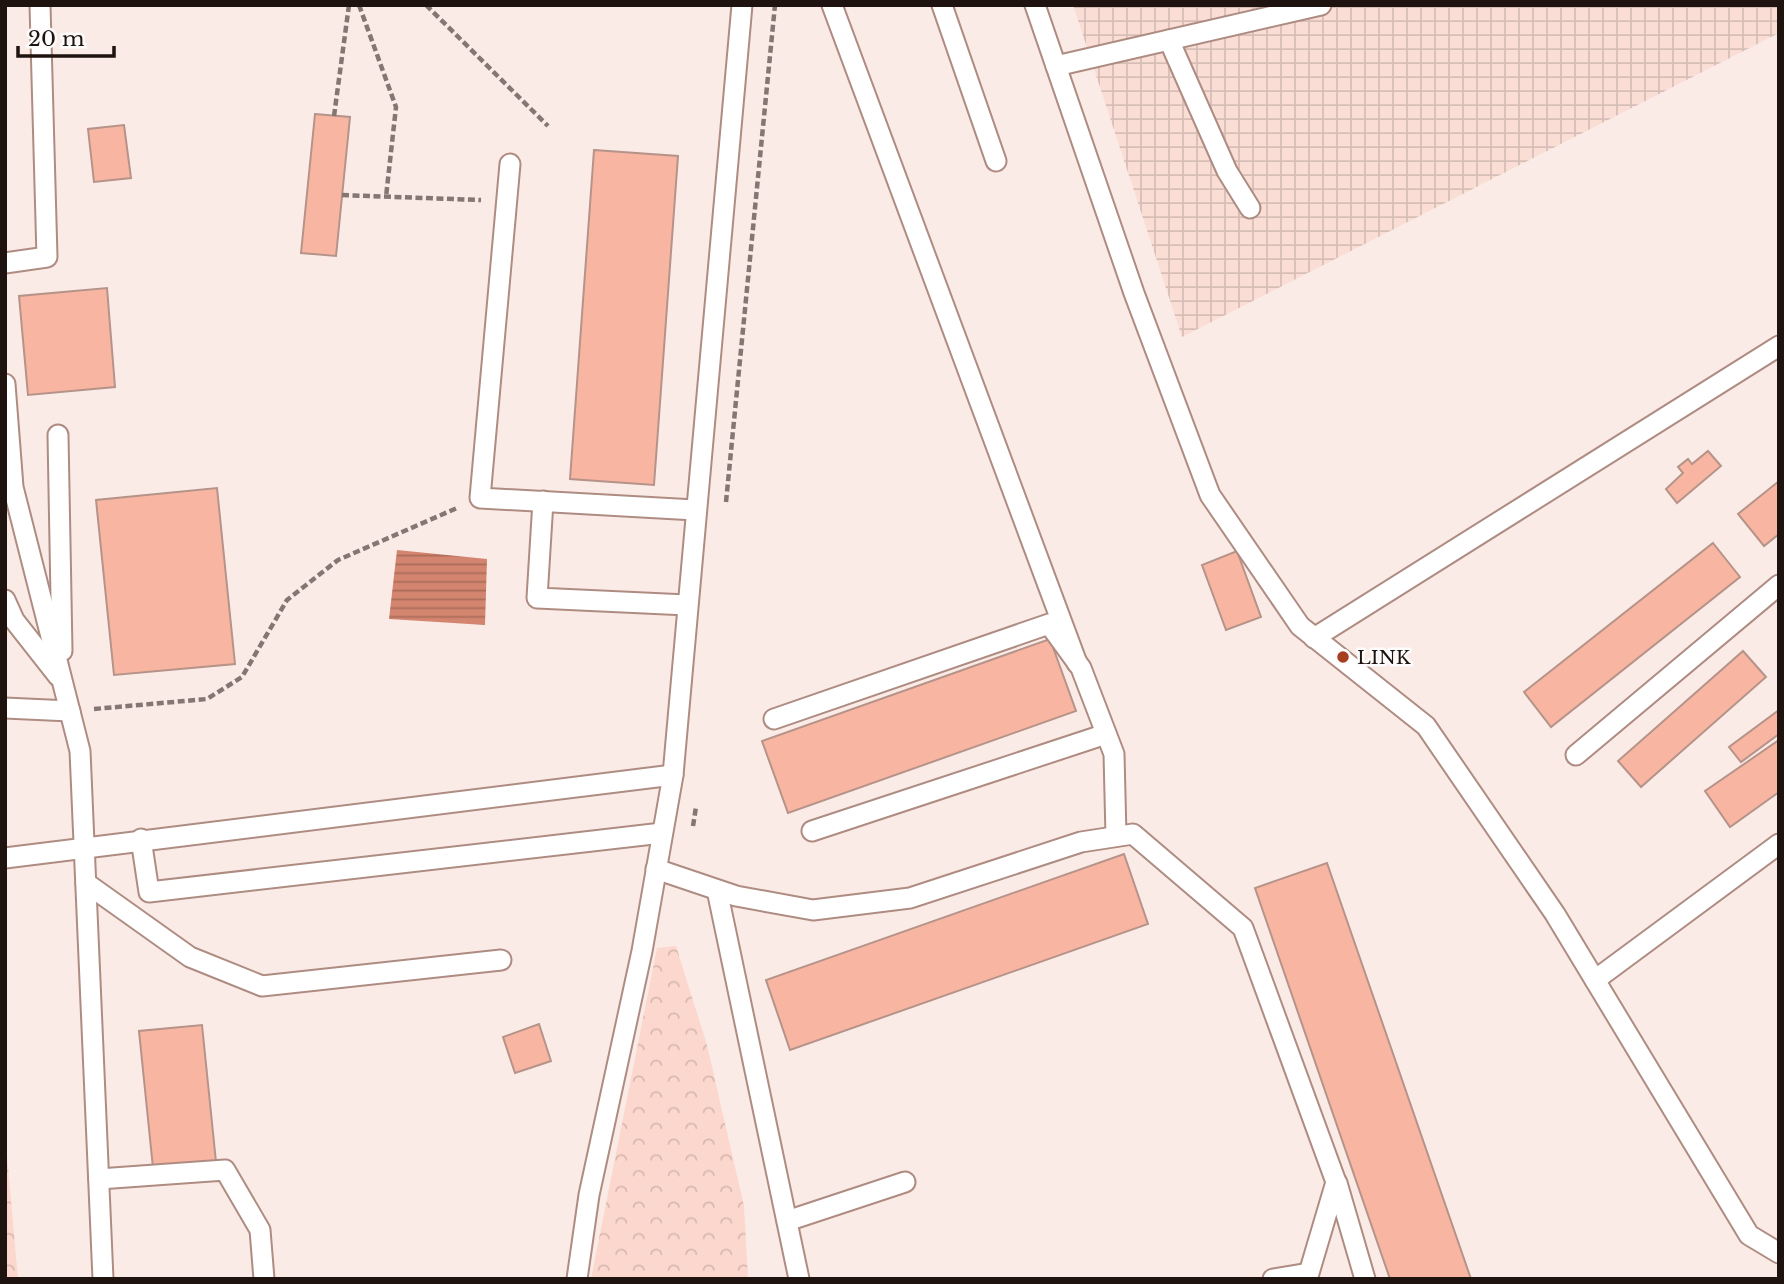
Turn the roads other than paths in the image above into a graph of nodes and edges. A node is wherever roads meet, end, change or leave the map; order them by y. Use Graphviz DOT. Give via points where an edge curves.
graph roads {
  1 [pos="40,5"];
  2 [pos="742,5"];
  3 [pos="832,5"];
  4 [pos="942,5"];
  5 [pos="1035,5"];
  6 [pos="1321,5"];
  7 [pos="1169,40"];
  8 [pos="1056,66"];
  9 [pos="996,161"];
  10 [pos="510,164"];
  11 [pos="1250,208"];
  12 [pos="5,263"];
  13 [pos="1779,346"];
  14 [pos="5,384"];
  15 [pos="58,435"];
  16 [pos="543,501"];
  17 [pos="695,510"];
  18 [pos="1779,585"];
  19 [pos="5,600"];
  20 [pos="687,605"];
  21 [pos="1314,638"];
  22 [pos="1077,663"];
  23 [pos="63,684"];
  24 [pos="5,708"];
  25 [pos="70,711"];
  26 [pos="774,719"];
  27 [pos="1107,734"];
  28 [pos="1576,755"];
  29 [pos="673,775"];
  30 [pos="812,831"];
  31 [pos="662,833"];
  32 [pos="1116,836"];
  33 [pos="141,839"];
  34 [pos="1779,844"];
  35 [pos="85,845"];
  36 [pos="5,858"];
  37 [pos="656,869"];
  38 [pos="86,883"];
  39 [pos="716,890"];
  40 [pos="502,960"];
  41 [pos="1595,980"];
  42 [pos="99,1179"];
  43 [pos="905,1182"];
  44 [pos="1336,1182"];
  45 [pos="787,1222"];
  46 [pos="1779,1253"];
  47 [pos="103,1279"];
  48 [pos="264,1279"];
  49 [pos="577,1279"];
  50 [pos="799,1279"];
  51 [pos="1273,1279"];
  52 [pos="1365,1279"];
  1 -- 12 [label="lane" via="47,257"];
  2 -- 17 [label="lane"];
  3 -- 22 [label="lane"];
  4 -- 9 [label="lane"];
  5 -- 8 [label="lane"];
  6 -- 7 [label="lane"];
  7 -- 8 [label="lane"];
  7 -- 11 [label="lane" via="1227,171"];
  8 -- 21 [label="lane" via="1210,495 1300,626"];
  10 -- 16 [label="lane" via="480,498"];
  13 -- 21 [label="lane"];
  14 -- 23 [label="lane" via="13,487"];
  15 -- 23 [label="lane"];
  16 -- 17 [label="lane"];
  16 -- 20 [label="lane" via="537,598"];
  17 -- 20 [label="lane"];
  18 -- 28 [label="lane"];
  19 -- 23 [label="lane" via="14,620"];
  20 -- 29 [label="lane"];
  21 -- 41 [label="lane" via="1426,726"];
  22 -- 26 [label="lane" via="1049,624"];
  22 -- 27 [label="lane"];
  23 -- 25 [label="lane"];
  24 -- 25 [label="lane"];
  25 -- 35 [label="lane" via="80,751"];
  27 -- 30 [label="lane"];
  27 -- 32 [label="lane" via="1114,754"];
  29 -- 31 [label="lane"];
  29 -- 33 [label="lane"];
  31 -- 33 [label="lane" via="149,892"];
  31 -- 37 [label="lane"];
  32 -- 39 [label="lane" via="1081,842 910,898 813,910"];
  32 -- 44 [label="lane" via="1133,834 1243,928"];
  33 -- 35 [label="lane"];
  34 -- 41 [label="lane"];
  35 -- 36 [label="lane"];
  35 -- 38 [label="lane"];
  37 -- 39 [label="lane"];
  37 -- 49 [label="lane" via="589,1195"];
  38 -- 40 [label="lane" via="190,957 262,986"];
  38 -- 42 [label="lane"];
  39 -- 45 [label="lane"];
  41 -- 46 [label="lane" via="1749,1235"];
  42 -- 47 [label="lane"];
  42 -- 48 [label="lane" via="225,1170 260,1230"];
  43 -- 45 [label="lane"];
  44 -- 51 [label="lane" via="1309,1273"];
  44 -- 52 [label="lane"];
  45 -- 50 [label="lane"];
}
